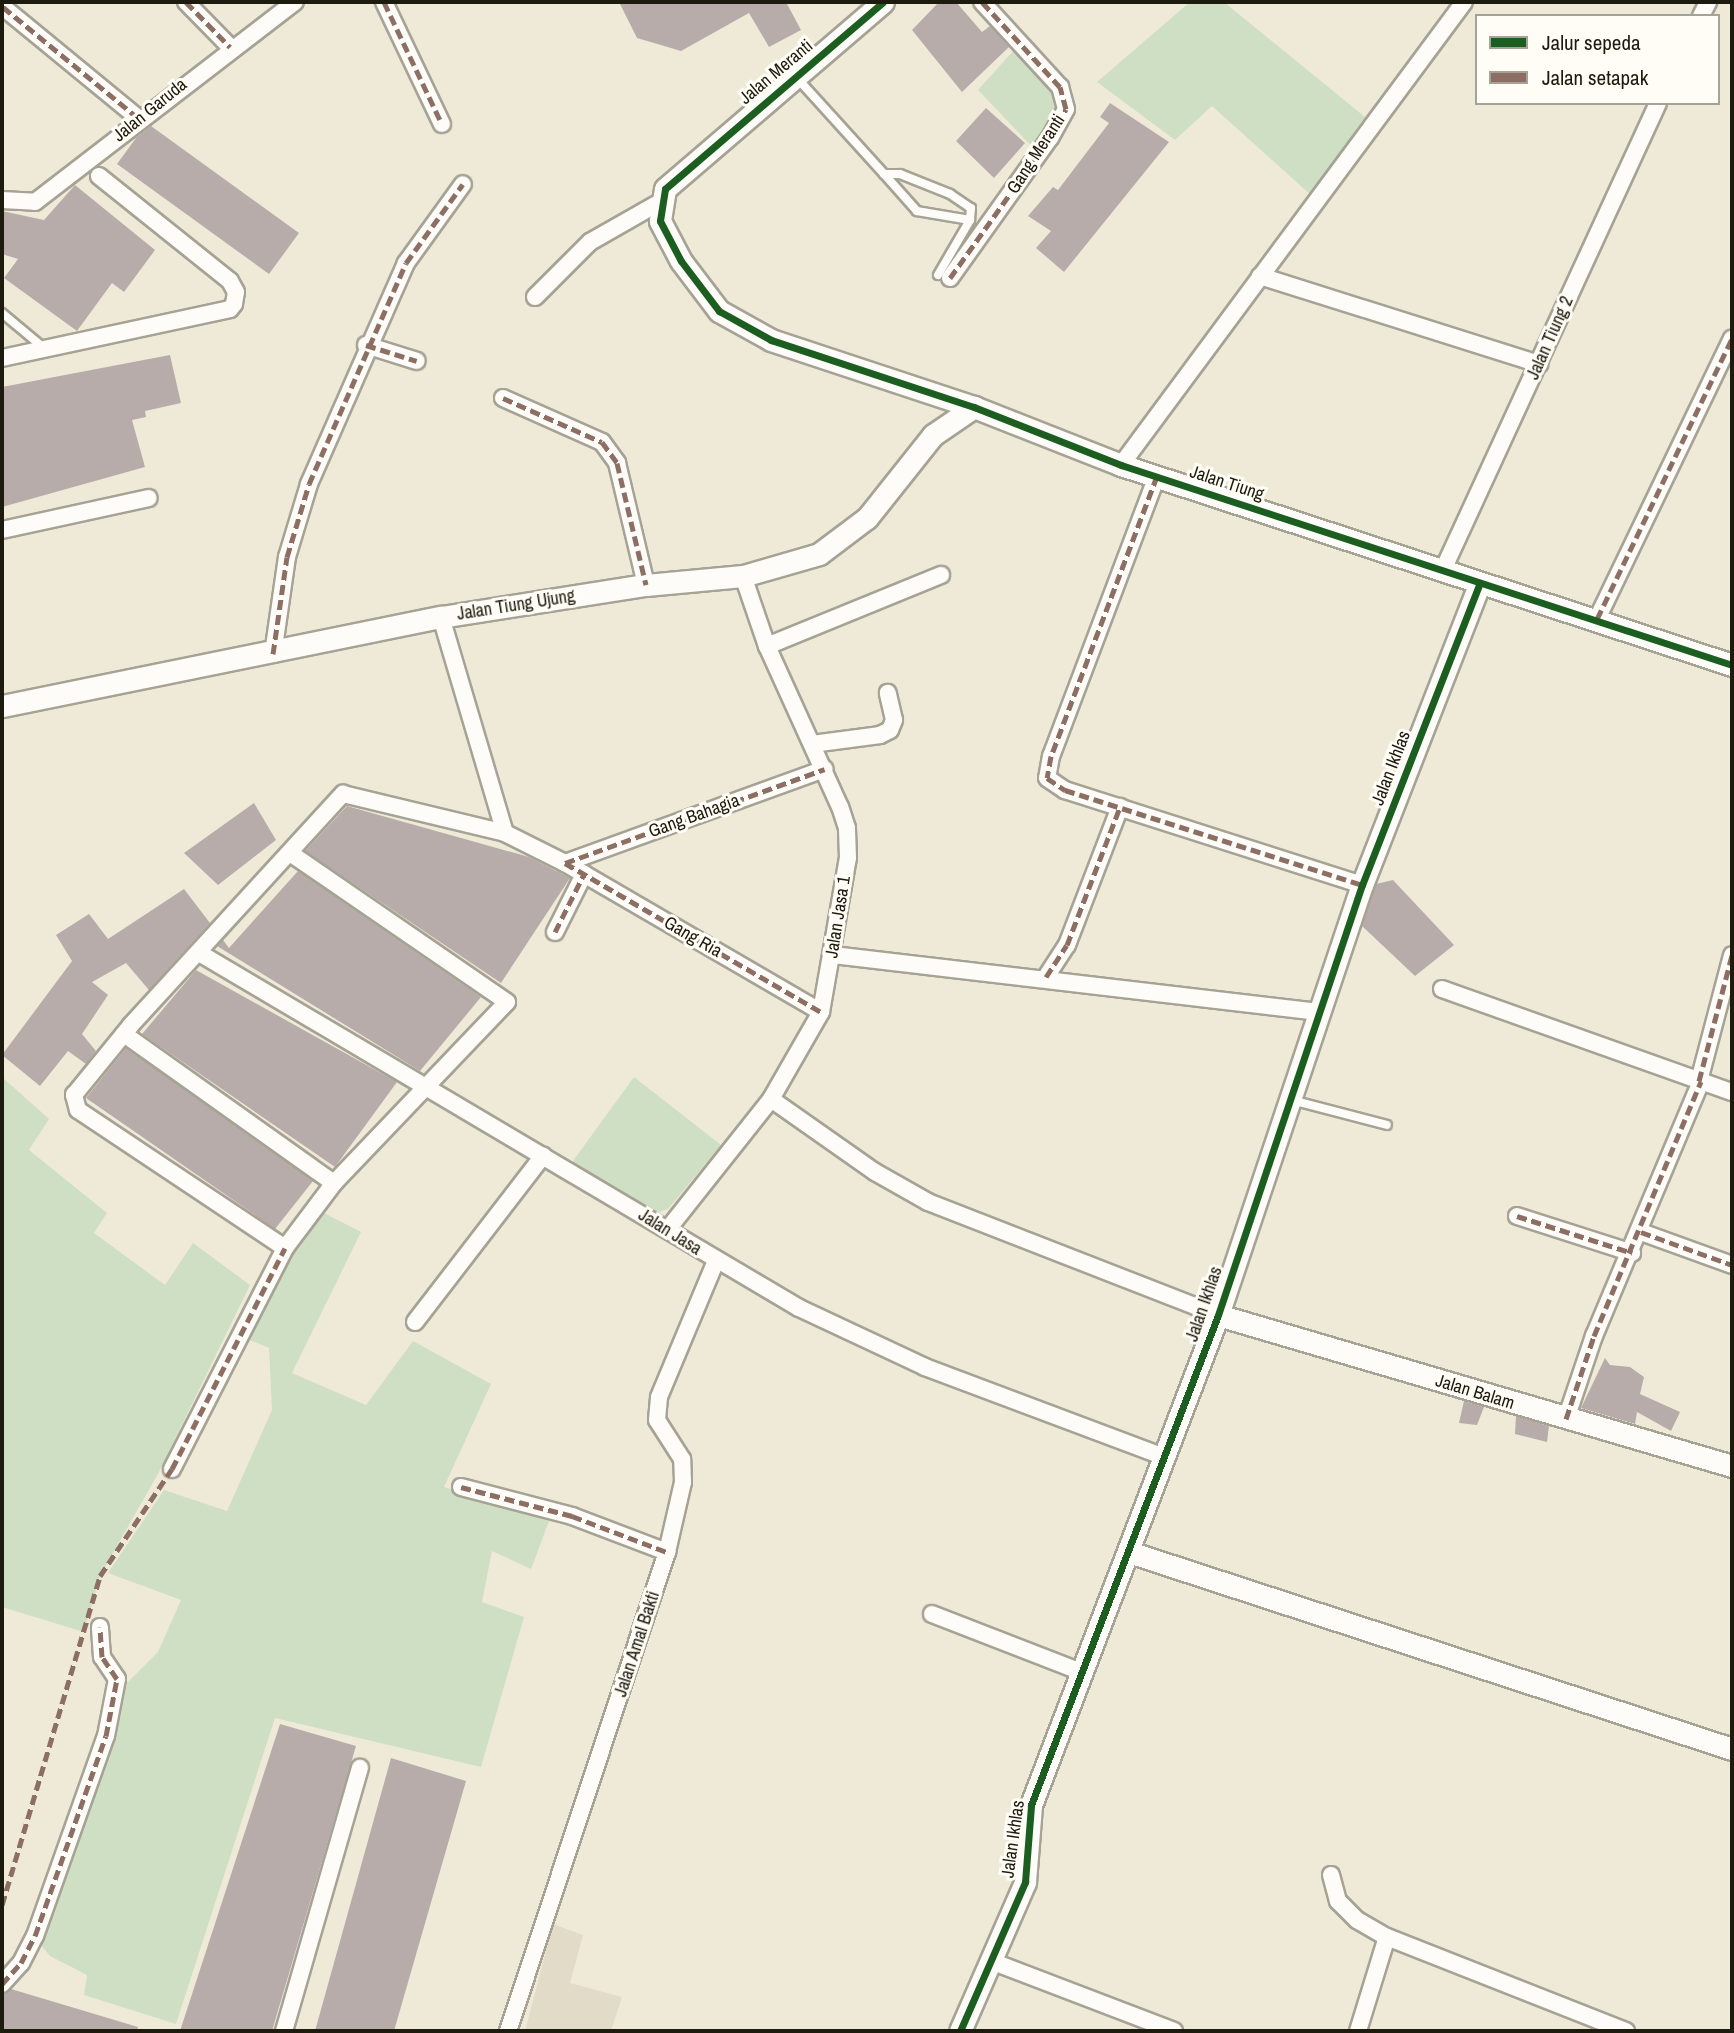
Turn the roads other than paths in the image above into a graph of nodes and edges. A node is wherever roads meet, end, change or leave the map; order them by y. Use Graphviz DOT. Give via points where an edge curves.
graph roads {
  1 [pos="186,2"];
  2 [pos="295,2"];
  3 [pos="384,2"];
  4 [pos="883,2"];
  5 [pos="982,2"];
  6 [pos="1464,2"];
  7 [pos="3,8"];
  8 [pos="230,47"];
  9 [pos="795,76"];
  10 [pos="1657,105"];
  11 [pos="138,118"];
  12 [pos="442,124"];
  13 [pos="884,174"];
  14 [pos="99,176"];
  15 [pos="463,184"];
  16 [pos="2,201"];
  17 [pos="660,202"];
  18 [pos="970,220"];
  19 [pos="947,272"];
  20 [pos="1260,276"];
  21 [pos="535,297"];
  22 [pos="2,313"];
  23 [pos="1732,339"];
  24 [pos="366,345"];
  25 [pos="44,348"];
  26 [pos="2,358"];
  27 [pos="417,360"];
  28 [pos="1539,364"];
  29 [pos="503,398"];
  30 [pos="974,407"];
  31 [pos="1121,465"];
  32 [pos="1157,476"];
  33 [pos="149,498"];
  34 [pos="2,530"];
  35 [pos="1442,572"];
  36 [pos="941,575"];
  37 [pos="743,576"];
  38 [pos="1480,583"];
  39 [pos="646,585"];
  40 [pos="441,617"];
  41 [pos="1597,619"];
  42 [pos="767,646"];
  43 [pos="273,654"];
  44 [pos="1732,665"];
  45 [pos="888,693"];
  46 [pos="2,706"];
  47 [pos="812,744"];
  48 [pos="824,769"];
  49 [pos="1120,807"];
  50 [pos="505,833"];
  51 [pos="290,853"];
  52 [pos="565,863"];
  53 [pos="584,874"];
  54 [pos="1362,885"];
  55 [pos="555,932"];
  56 [pos="201,954"];
  57 [pos="832,955"];
  58 [pos="1732,955"];
  59 [pos="1046,977"];
  60 [pos="1441,989"];
  61 [pos="821,1012"];
  62 [pos="1317,1012"];
  63 [pos="124,1034"];
  64 [pos="1700,1082"];
  65 [pos="426,1088"];
  66 [pos="1732,1092"];
  67 [pos="771,1099"];
  68 [pos="1288,1100"];
  69 [pos="1387,1125"];
  70 [pos="542,1156"];
  71 [pos="334,1183"];
  72 [pos="1517,1216"];
  73 [pos="668,1229"];
  74 [pos="1641,1231"];
  75 [pos="285,1248"];
  76 [pos="1632,1253"];
  77 [pos="716,1261"];
  78 [pos="1732,1265"];
  79 [pos="1217,1315"];
  80 [pos="415,1322"];
  81 [pos="1566,1419"];
  82 [pos="1165,1457"];
  83 [pos="1732,1466"];
  84 [pos="172,1469"];
  85 [pos="461,1487"];
  86 [pos="667,1552"];
  87 [pos="1129,1552"];
  88 [pos="932,1614"];
  89 [pos="100,1627"];
  90 [pos="1084,1673"];
  91 [pos="1732,1749"];
  92 [pos="360,1768"];
  93 [pos="1331,1875"];
  94 [pos="1387,1937"];
  95 [pos="991,1961"];
  96 [pos="2,1984"];
  97 [pos="284,2031"];
  98 [pos="508,2031"];
  99 [pos="960,2031"];
  100 [pos="1174,2031"];
  101 [pos="1358,2031"];
  102 [pos="1626,2031"];
  1 -- 8 [label="street"];
  2 -- 8 [label="street, Jalan Garuda"];
  3 -- 12 [label="street"];
  4 -- 9 [label="street, Jalan Meranti"];
  5 -- 19 [label="street, Gang Meranti" via="1060,88 1066,109 1051,138"];
  6 -- 20 [label="street"];
  7 -- 11 [label="street"];
  8 -- 11 [label="street, Jalan Garuda"];
  9 -- 13 [label="lane"];
  9 -- 17 [label="street, Jalan Meranti" via="664,189"];
  10 -- 28 [label="street, Jalan Tiung 2"];
  11 -- 16 [label="street, Jalan Garuda" via="34,202"];
  13 -- 18 [label="lane" via="917,211"];
  13 -- 18 [label="lane" via="900,174 950,194 971,208"];
  14 -- 25 [label="street" via="230,281 236,298 230,309"];
  15 -- 24 [label="street" via="406,263"];
  17 -- 21 [label="street" via="590,242"];
  17 -- 30 [label="street, Jalan Tiung" via="660,221 681,261 719,310 771,340"];
  18 -- 19 [label="lane"];
  20 -- 28 [label="street"];
  20 -- 31 [label="street"];
  22 -- 25 [label="lane"];
  23 -- 41 [label="street"];
  24 -- 27 [label="street"];
  24 -- 43 [label="street" via="294,526"];
  25 -- 26 [label="street"];
  28 -- 35 [label="street, Jalan Tiung 2"];
  29 -- 39 [label="street" via="603,442 617,463"];
  30 -- 31 [label="street, Jalan Tiung"];
  30 -- 37 [label="street, Jalan Tiung Ujung" via="933,435 867,519 847,536 819,554"];
  31 -- 32 [label="street, Jalan Tiung"];
  32 -- 35 [label="street, Jalan Tiung"];
  32 -- 49 [label="street" via="1046,772 1049,782 1065,790"];
  33 -- 34 [label="street"];
  35 -- 38 [label="street, Jalan Tiung"];
  36 -- 42 [label="street"];
  37 -- 39 [label="street, Jalan Tiung Ujung"];
  37 -- 42 [label="street, Jalan Jasa 1"];
  38 -- 41 [label="street, Jalan Tiung"];
  38 -- 54 [label="street, Jalan Ikhlas"];
  39 -- 40 [label="street, Jalan Tiung Ujung"];
  40 -- 43 [label="street, Jalan Tiung Ujung"];
  40 -- 50 [label="street"];
  41 -- 44 [label="street, Jalan Tiung"];
  42 -- 47 [label="street, Jalan Jasa 1"];
  43 -- 46 [label="street, Jalan Tiung Ujung"];
  45 -- 47 [label="street" via="894,720 890,730"];
  47 -- 48 [label="street, Jalan Jasa 1"];
  48 -- 52 [label="street, Gang Bahagia"];
  48 -- 57 [label="street, Jalan Jasa 1" via="847,828 848,858"];
  49 -- 54 [label="street"];
  49 -- 59 [label="street" via="1067,945"];
  50 -- 51 [label="street, Gang Ria" via="352,793 335,800"];
  50 -- 52 [label="street, Gang Ria"];
  51 -- 56 [label="street, Gang Ria"];
  51 -- 65 [label="street" via="507,1002"];
  52 -- 53 [label="street, Gang Ria"];
  53 -- 55 [label="street"];
  53 -- 61 [label="street, Gang Ria"];
  54 -- 62 [label="street, Jalan Ikhlas"];
  56 -- 63 [label="street, Gang Ria"];
  56 -- 65 [label="street, Jalan Jasa"];
  57 -- 59 [label="street"];
  57 -- 61 [label="street, Jalan Jasa 1"];
  58 -- 64 [label="street"];
  59 -- 62 [label="street"];
  60 -- 64 [label="street"];
  61 -- 67 [label="street, Jalan Jasa 1"];
  62 -- 68 [label="street, Jalan Ikhlas"];
  63 -- 71 [label="street"];
  63 -- 75 [label="street, Gang Ria" via="74,1095 78,1110"];
  64 -- 66 [label="street"];
  64 -- 74 [label="street"];
  65 -- 70 [label="street, Jalan Jasa"];
  65 -- 71 [label="street"];
  67 -- 73 [label="street, Jalan Jasa 1"];
  67 -- 79 [label="street" via="875,1172 928,1202"];
  68 -- 69 [label="lane"];
  68 -- 79 [label="street, Jalan Ikhlas"];
  70 -- 73 [label="street, Jalan Jasa"];
  70 -- 80 [label="street"];
  71 -- 75 [label="street"];
  72 -- 76 [label="street"];
  73 -- 77 [label="street, Jalan Jasa"];
  74 -- 76 [label="street"];
  74 -- 78 [label="street"];
  75 -- 84 [label="street"];
  76 -- 81 [label="street" via="1594,1336"];
  77 -- 82 [label="street, Jalan Jasa" via="799,1308 925,1367"];
  77 -- 86 [label="street, Jalan Amal Bakti" via="659,1397 657,1420 682,1459 683,1482"];
  79 -- 81 [label="street, Jalan Balam"];
  79 -- 82 [label="street, Jalan Ikhlas"];
  81 -- 83 [label="street, Jalan Balam"];
  82 -- 87 [label="street, Jalan Ikhlas"];
  85 -- 86 [label="street" via="572,1516"];
  86 -- 98 [label="street, Jalan Amal Bakti"];
  87 -- 90 [label="street, Jalan Ikhlas"];
  87 -- 91 [label="street"];
  88 -- 90 [label="street"];
  89 -- 96 [label="street" via="102,1657 117,1679 106,1736 35,1936 21,1963"];
  90 -- 95 [label="street, Jalan Ikhlas" via="1031,1805 1025,1882"];
  92 -- 97 [label="street"];
  93 -- 94 [label="street" via="1338,1901 1357,1920"];
  94 -- 101 [label="street"];
  94 -- 102 [label="street"];
  95 -- 99 [label="street, Jalan Ikhlas"];
  95 -- 100 [label="street"];
}
